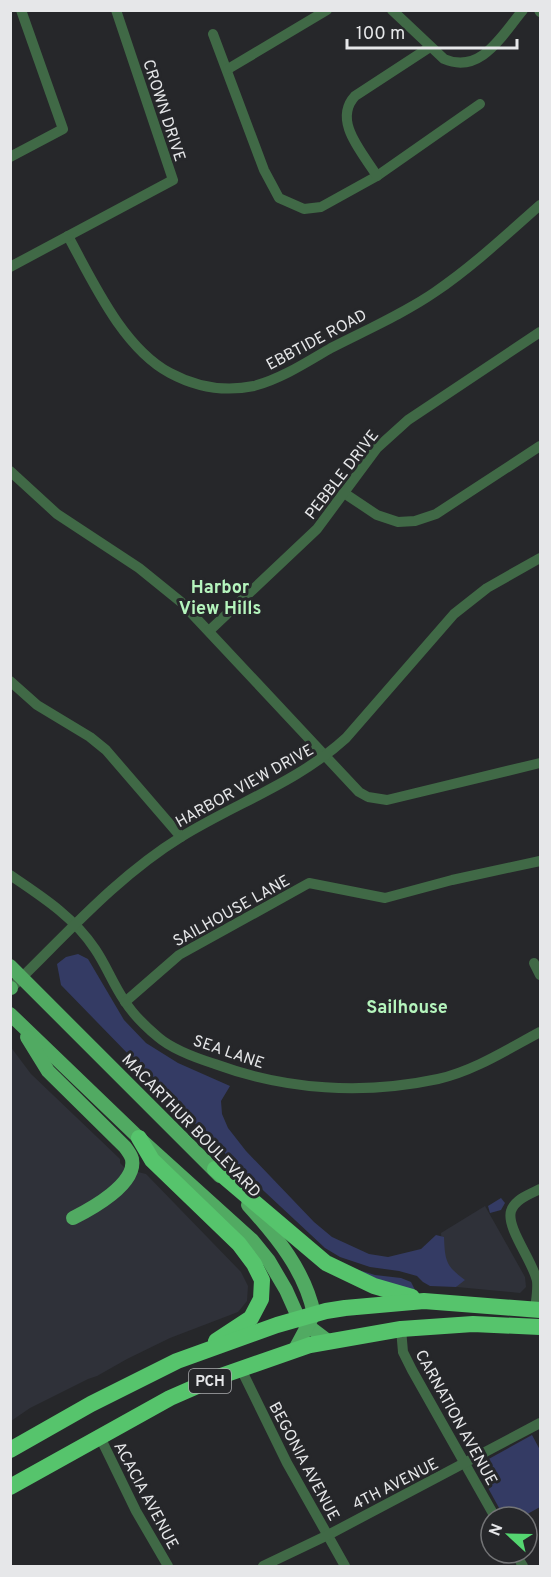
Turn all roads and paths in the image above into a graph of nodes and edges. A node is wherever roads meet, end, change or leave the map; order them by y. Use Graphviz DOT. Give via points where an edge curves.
graph roads {
  1 [pos="21,10"];
  2 [pos="116,10"];
  3 [pos="327,10"];
  4 [pos="392,10"];
  5 [pos="523,10"];
  6 [pos="213,34"];
  7 [pos="430,47"];
  8 [pos="228,69"];
  9 [pos="480,104"];
  10 [pos="10,157"];
  11 [pos="376,176"];
  12 [pos="540,205"];
  13 [pos="68,237"];
  14 [pos="10,267"];
  15 [pos="540,332"];
  16 [pos="540,446"];
  17 [pos="10,471"];
  18 [pos="344,493"];
  19 [pos="540,558"];
  20 [pos="209,632"];
  21 [pos="10,681"];
  22 [pos="326,756"];
  23 [pos="540,763"];
  24 [pos="181,837"];
  25 [pos="540,861"];
  26 [pos="10,875"];
  27 [pos="75,924"];
  28 [pos="534,963"];
  29 [pos="10,966"];
  30 [pos="540,975"];
  31 [pos="22,978"];
  32 [pos="11,988"];
  33 [pos="125,1002"];
  34 [pos="13,1017"];
  35 [pos="540,1032"];
  36 [pos="139,1138"];
  37 [pos="214,1169"];
  38 [pos="540,1189"];
  39 [pos="73,1218"];
  40 [pos="424,1301"];
  41 [pos="538,1310"];
  42 [pos="308,1320"];
  43 [pos="540,1327"];
  44 [pos="401,1329"];
  45 [pos="328,1341"];
  46 [pos="294,1351"];
  47 [pos="198,1353"];
  48 [pos="241,1369"];
  49 [pos="540,1423"];
  50 [pos="100,1437"];
  51 [pos="10,1450"];
  52 [pos="464,1464"];
  53 [pos="10,1487"];
  54 [pos="488,1505"];
  55 [pos="328,1535"];
  56 [pos="168,1566"];
  57 [pos="263,1566"];
  58 [pos="345,1566"];
  1 -- 10 [label="street" via="63,129"];
  2 -- 13 [label="street, CROWN DRIVE" via="173,180"];
  3 -- 8 [label="street"];
  4 -- 7 [label="street"];
  5 -- 7 [label="street" via="474,62 453,63"];
  6 -- 8 [label="street"];
  7 -- 11 [label="street" via="355,96 347,108 346,126"];
  8 -- 11 [label="street" via="264,170 279,198 304,209 321,207"];
  9 -- 11 [label="street"];
  12 -- 13 [label="street, EBBTIDE ROAD" via="433,294 282,375 255,386 237,388 201,386 153,362 112,315"];
  13 -- 14 [label="street, CROWN DRIVE"];
  15 -- 18 [label="street, PEBBLE DRIVE" via="392,433"];
  16 -- 18 [label="street" via="436,514 415,521 398,522 376,515"];
  17 -- 20 [label="street" via="57,514 167,590"];
  18 -- 20 [label="street, PEBBLE DRIVE" via="317,529"];
  19 -- 22 [label="street, HARBOR VIEW DRIVE" via="487,588 454,614"];
  20 -- 22 [label="street"];
  21 -- 24 [label="street" via="37,705 106,750"];
  22 -- 23 [label="street" via="359,792 387,800"];
  22 -- 24 [label="street, HARBOR VIEW DRIVE"];
  24 -- 27 [label="street, HARBOR VIEW DRIVE" via="123,879"];
  25 -- 33 [label="street, SAILHOUSE LANE" via="385,898 309,883 179,955"];
  26 -- 27 [label="street, SEA LANE"];
  27 -- 31 [label="street, HARBOR VIEW DRIVE"];
  27 -- 33 [label="street, SEA LANE" via="95,948"];
  28 -- 30 [label="street"];
  29 -- 31 [label="main road, MACARTHUR BOULEVARD"];
  31 -- 32 [label="street, HARBOR VIEW DRIVE"];
  31 -- 37 [label="main road, MACARTHUR BOULEVARD"];
  33 -- 35 [label="street, SEA LANE" via="158,1038 196,1058 248,1076 346,1089 440,1079 473,1067"];
  34 -- 36 [label="main road"];
  34 -- 39 [label="main road" via="48,1071 132,1157 129,1173 114,1192 96,1207"];
  36 -- 42 [label="main road" via="252,1240"];
  36 -- 47 [label="highway" via="152,1160 239,1244 262,1280 261,1299 251,1318"];
  37 -- 40 [label="highway" via="326,1263 374,1286"];
  37 -- 42 [label="main road, MACARTHUR BOULEVARD" via="275,1235 311,1298"];
  38 -- 41 [label="street" via="520,1199 511,1209 510,1220 536,1279"];
  40 -- 41 [label="highway, PCH"];
  40 -- 42 [label="highway, PCH" via="345,1308"];
  42 -- 45 [label="main road"];
  42 -- 46 [label="main road"];
  42 -- 47 [label="highway, PCH"];
  43 -- 44 [label="highway, PCH" via="473,1324"];
  44 -- 45 [label="highway, PCH"];
  44 -- 52 [label="street, CARNATION AVENUE" via="404,1353"];
  45 -- 46 [label="highway, PCH"];
  46 -- 48 [label="highway, PCH"];
  47 -- 51 [label="highway, PCH" via="141,1378"];
  48 -- 50 [label="highway, PCH" via="170,1398"];
  48 -- 55 [label="street, BEGONIA AVENUE"];
  49 -- 52 [label="street, 4TH AVENUE"];
  50 -- 53 [label="highway, PCH"];
  50 -- 56 [label="street, ACACIA AVENUE"];
  52 -- 54 [label="street, CARNATION AVENUE"];
  52 -- 55 [label="street, 4TH AVENUE"];
  55 -- 57 [label="street, 4TH AVENUE"];
  55 -- 58 [label="street, BEGONIA AVENUE"];
}
